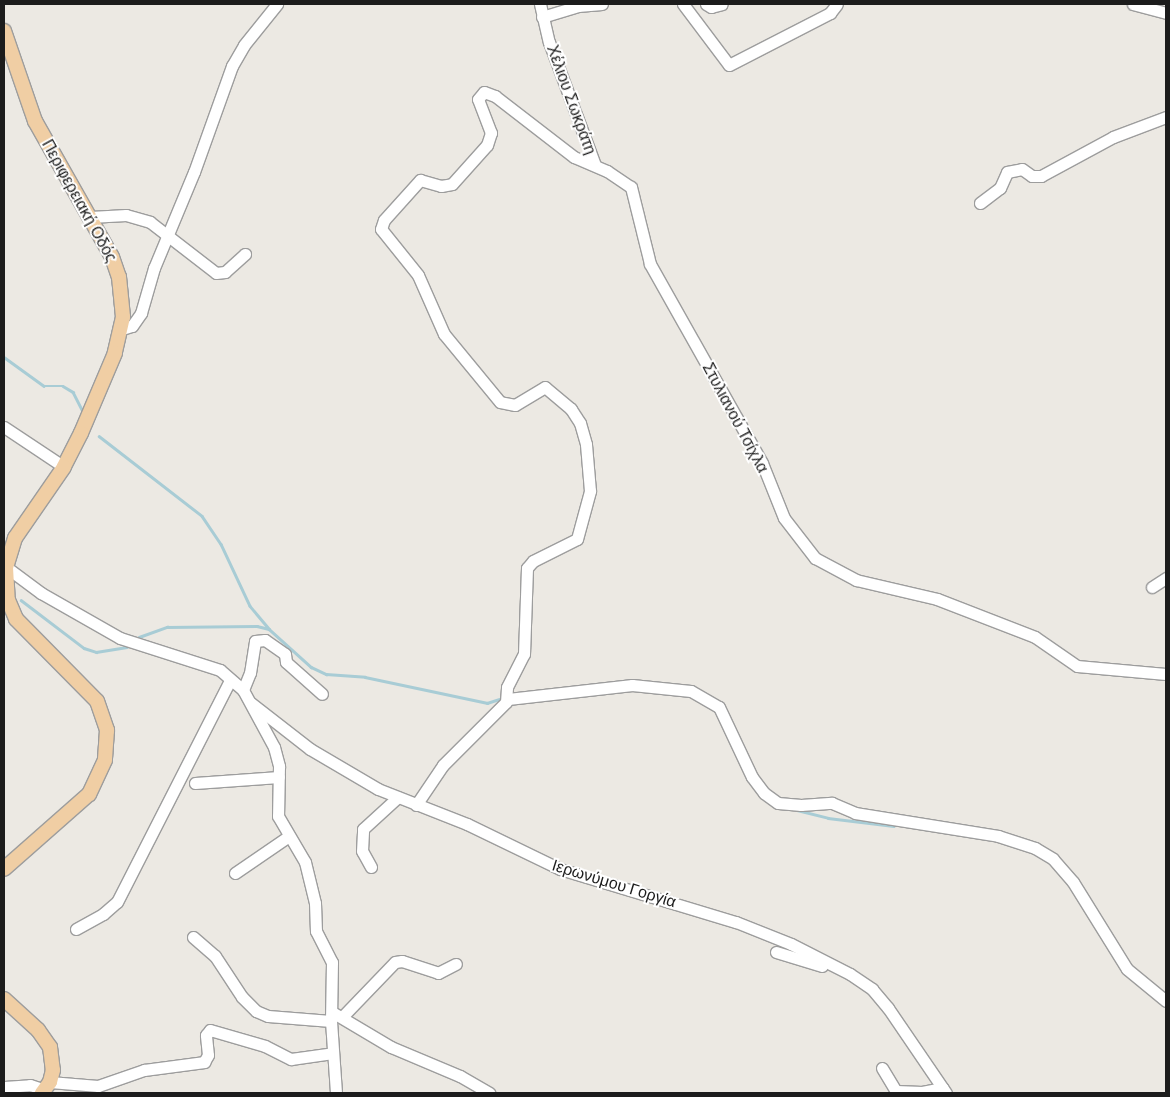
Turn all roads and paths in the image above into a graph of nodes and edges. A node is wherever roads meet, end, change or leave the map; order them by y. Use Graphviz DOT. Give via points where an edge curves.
graph roads {
  1 [pos="277,4"];
  2 [pos="540,4"];
  3 [pos="602,4"];
  4 [pos="683,4"];
  5 [pos="706,4"];
  6 [pos="722,4"];
  7 [pos="837,4"];
  8 [pos="1133,4"];
  9 [pos="1166,13"];
  10 [pos="542,17"];
  11 [pos="4,34"];
  12 [pos="1166,117"];
  13 [pos="595,166"];
  14 [pos="980,203"];
  15 [pos="90,217"];
  16 [pos="169,236"];
  17 [pos="245,254"];
  18 [pos="122,329"];
  19 [pos="4,427"];
  20 [pos="64,467"];
  21 [pos="6,567"];
  22 [pos="1166,578"];
  23 [pos="1152,587"];
  24 [pos="1166,674"];
  25 [pos="230,680"];
  26 [pos="243,690"];
  27 [pos="322,694"];
  28 [pos="508,694"];
  29 [pos="251,703"];
  30 [pos="279,777"];
  31 [pos="195,784"];
  32 [pos="398,797"];
  33 [pos="416,805"];
  34 [pos="289,836"];
  35 [pos="372,867"];
  36 [pos="4,868"];
  37 [pos="235,873"];
  38 [pos="76,929"];
  39 [pos="193,937"];
  40 [pos="776,952"];
  41 [pos="456,964"];
  42 [pos="831,966"];
  43 [pos="4,999"];
  44 [pos="1166,1001"];
  45 [pos="335,1017"];
  46 [pos="333,1052"];
  47 [pos="882,1068"];
  48 [pos="4,1087"];
  49 [pos="45,1089"];
  50 [pos="945,1091"];
  51 [pos="336,1093"];
  52 [pos="489,1093"];
  1 -- 16 [label="street" via="244,44 232,66"];
  2 -- 10 [label="street, Χέλιου Σωκράτη"];
  3 -- 10 [label="street" via="578,6"];
  4 -- 7 [label="street" via="729,65 830,13"];
  5 -- 6 [label="street" via="711,7"];
  8 -- 9 [label="street"];
  10 -- 13 [label="street, Χέλιου Σωκράτη"];
  11 -- 15 [label="main road, Περιφερειακή Οδός" via="35,121"];
  12 -- 14 [label="street" via="1113,137 1041,176 1032,176 1022,169 1007,172 1000,188"];
  13 -- 24 [label="street, Στυλιανού Τσίχλα" via="624,180 633,190 650,264 762,463 784,518 815,558 856,580 937,599 1035,637 1077,666"];
  13 -- 28 [label="street, Χέλιου Σωκράτη" via="574,157 495,96 484,92 478,99 491,133 487,145 454,182 441,186 420,180 384,220 381,230 418,275 444,334 497,399 511,406 546,387 574,414 586,444 590,491 579,535 571,545 533,561 527,568 524,654"];
  15 -- 16 [label="street" via="110,214 139,218"];
  15 -- 18 [label="main road, Περιφερειακή Οδός" via="112,256 119,277"];
  16 -- 17 [label="street" via="216,273 225,272"];
  16 -- 18 [label="street" via="154,268 141,313 132,326"];
  18 -- 20 [label="main road, Περιφερειακή Οδός" via="108,372"];
  19 -- 20 [label="street"];
  20 -- 21 [label="main road, Περιφερειακή Οδός" via="14,538"];
  21 -- 25 [label="street" via="41,593 120,638 205,664 220,670"];
  21 -- 36 [label="main road, Περιφερειακή Οδός" via="8,600 16,619 94,695 106,722 107,742 101,776 89,794"];
  22 -- 23 [label="street"];
  25 -- 26 [label="street"];
  25 -- 38 [label="street" via="117,902"];
  26 -- 27 [label="street" via="250,673 255,641 265,640 286,654 286,662"];
  26 -- 29 [label="street"];
  28 -- 33 [label="street" via="443,764"];
  28 -- 44 [label="street" via="632,685 691,691 719,707 752,777 764,793 778,803 832,803 855,813 998,836 1035,848 1053,859 1073,882 1127,969"];
  29 -- 30 [label="street" via="274,747"];
  29 -- 32 [label="street, Ιερωνύμου Γοργία" via="310,749"];
  30 -- 31 [label="street"];
  30 -- 34 [label="street" via="277,808"];
  32 -- 33 [label="street, Ιερωνύμου Γοργία"];
  32 -- 35 [label="street" via="363,829 362,851"];
  33 -- 42 [label="street, Ιερωνύμου Γοργία" via="467,824 560,869 727,919 791,944"];
  34 -- 37 [label="street"];
  34 -- 45 [label="street" via="305,862 316,903 316,931 332,962"];
  39 -- 45 [label="street" via="215,956 242,997 256,1011 268,1016"];
  40 -- 42 [label="street"];
  41 -- 45 [label="street" via="438,973 402,961 395,962"];
  42 -- 50 [label="street, Ιερωνύμου Γοργία" via="850,974 884,1002 914,1041"];
  43 -- 49 [label="main road" via="38,1030 50,1047 53,1063"];
  45 -- 46 [label="street"];
  45 -- 52 [label="street"];
  46 -- 49 [label="street" via="291,1059 264,1046 210,1030 206,1035 208,1054 204,1062 144,1070 98,1086"];
  46 -- 51 [label="street"];
  47 -- 50 [label="street" via="896,1090"];
  48 -- 49 [label="street" via="30,1085"];
}
